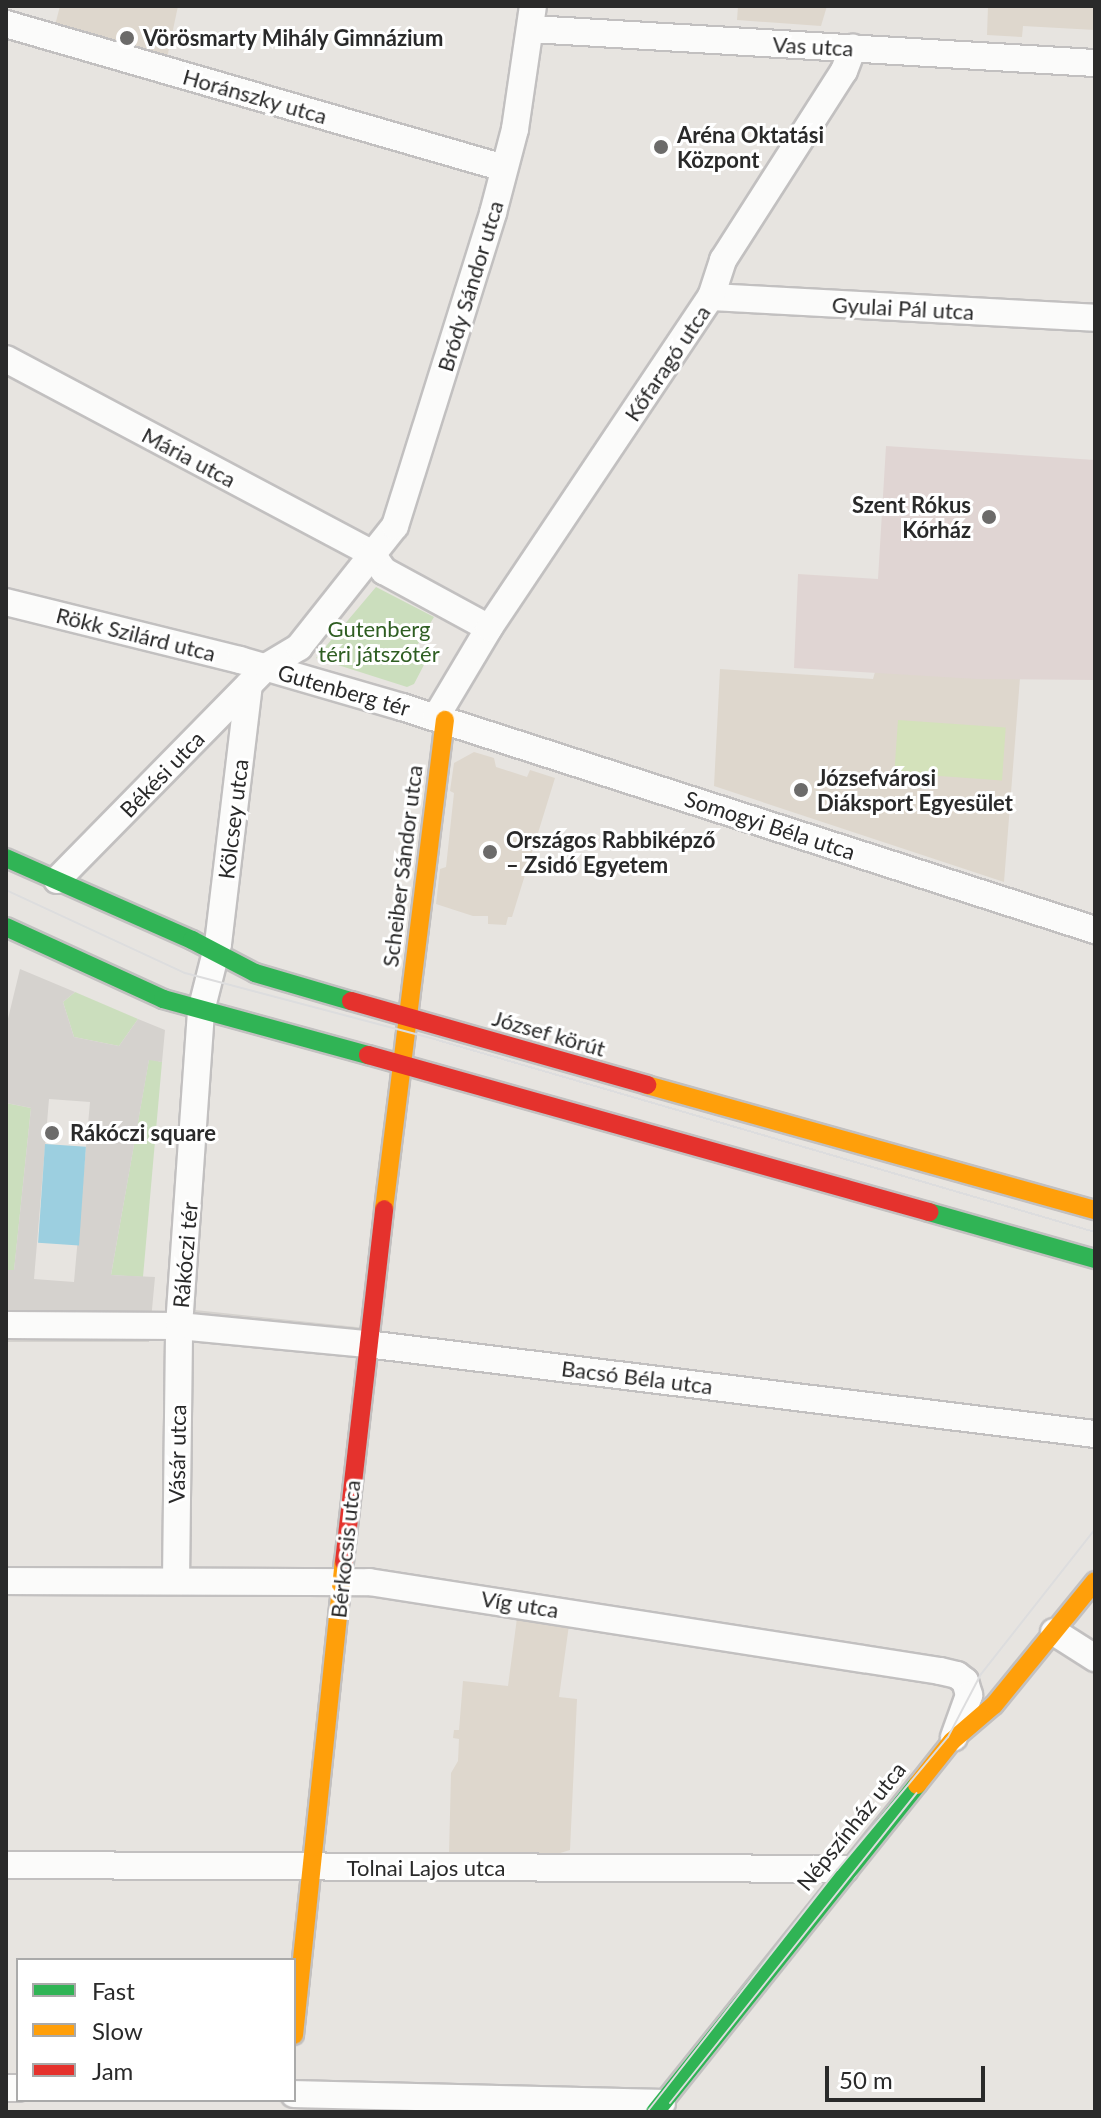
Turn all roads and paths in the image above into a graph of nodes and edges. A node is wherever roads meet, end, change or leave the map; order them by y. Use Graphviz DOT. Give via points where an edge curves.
graph roads {
  1 [pos="533,18"];
  2 [pos="6,24"];
  3 [pos="853,48"];
  4 [pos="1095,63"];
  5 [pos="504,168"];
  6 [pos="711,297"];
  7 [pos="1095,318"];
  8 [pos="6,359"];
  9 [pos="372,554"];
  10 [pos="6,602"];
  11 [pos="489,628"];
  12 [pos="258,676"];
  13 [pos="440,718"];
  14 [pos="6,858"];
  15 [pos="57,880"];
  16 [pos="7,929"];
  17 [pos="1095,930"];
  18 [pos="216,954"];
  19 [pos="201,1011"];
  20 [pos="408,1018"];
  21 [pos="403,1064"];
  22 [pos="1095,1210"];
  23 [pos="1095,1259"];
  24 [pos="6,1325"];
  25 [pos="179,1326"];
  26 [pos="367,1344"];
  27 [pos="1095,1434"];
  28 [pos="342,1580"];
  29 [pos="6,1581"];
  30 [pos="176,1581"];
  31 [pos="1095,1581"];
  32 [pos="1054,1632"];
  33 [pos="1095,1658"];
  34 [pos="952,1741"];
  35 [pos="6,1865"];
  36 [pos="309,1868"];
  37 [pos="845,1869"];
  38 [pos="296,2013"];
  39 [pos="296,2094"];
  40 [pos="658,2108"];
  1 -- 3 [label="street, Vas utca"];
  1 -- 5 [label="street, Bródy Sándor utca"];
  2 -- 5 [label="street, Horánszky utca"];
  3 -- 4 [label="street, Vas utca"];
  3 -- 6 [label="street, Kőfaragó utca" via="844,71 723,260"];
  5 -- 9 [label="street, Bródy Sándor utca" via="410,484 395,526"];
  6 -- 7 [label="street, Gyulai Pál utca"];
  6 -- 11 [label="street, Kőfaragó utca"];
  8 -- 9 [label="street, Mária utca"];
  9 -- 11 [label="street" via="384,571"];
  9 -- 12 [label="street, Gutenberg tér" via="299,647"];
  10 -- 12 [label="street, Rökk Szilárd utca"];
  11 -- 13 [label="street, Gutenberg tér"];
  12 -- 13 [label="street, Gutenberg tér"];
  12 -- 15 [label="street, Békési utca"];
  12 -- 18 [label="street, Kölcsey utca"];
  13 -- 17 [label="street, Somogyi Béla utca"];
  13 -- 20 [label="main road, Scheiber Sándor utca"];
  14 -- 15 [label="main road, József körút"];
  15 -- 18 [label="main road, József körút"];
  16 -- 19 [label="main road"];
  18 -- 19 [label="street, Kölcsey utca"];
  18 -- 20 [label="main road, József körút" via="255,973"];
  19 -- 21 [label="main road"];
  19 -- 25 [label="street, Rákóczi tér"];
  20 -- 21 [label="main road, Scheiber Sándor utca"];
  20 -- 22 [label="main road, József körút"];
  21 -- 23 [label="main road"];
  21 -- 26 [label="main road, Bérkocsis utca"];
  24 -- 25 [label="street, Rákóczi tér"];
  25 -- 26 [label="street, Bacsó Béla utca"];
  25 -- 30 [label="street, Vásár utca"];
  26 -- 27 [label="street, Bacsó Béla utca"];
  26 -- 28 [label="main road, Bérkocsis utca"];
  28 -- 30 [label="street, Víg utca"];
  28 -- 34 [label="street, Víg utca" via="957,1675 969,1695"];
  28 -- 36 [label="main road, Bérkocsis utca"];
  29 -- 30 [label="street, Víg utca"];
  31 -- 32 [label="main road, Népszínház utca"];
  32 -- 33 [label="street"];
  32 -- 34 [label="main road, Népszínház utca" via="994,1705"];
  34 -- 37 [label="main road, Népszínház utca"];
  35 -- 36 [label="street, Tolnai Lajos utca"];
  36 -- 37 [label="street, Tolnai Lajos utca"];
  36 -- 38 [label="main road, Bérkocsis utca"];
  37 -- 40 [label="main road, Népszínház utca"];
  39 -- 40 [label="street"];
}
